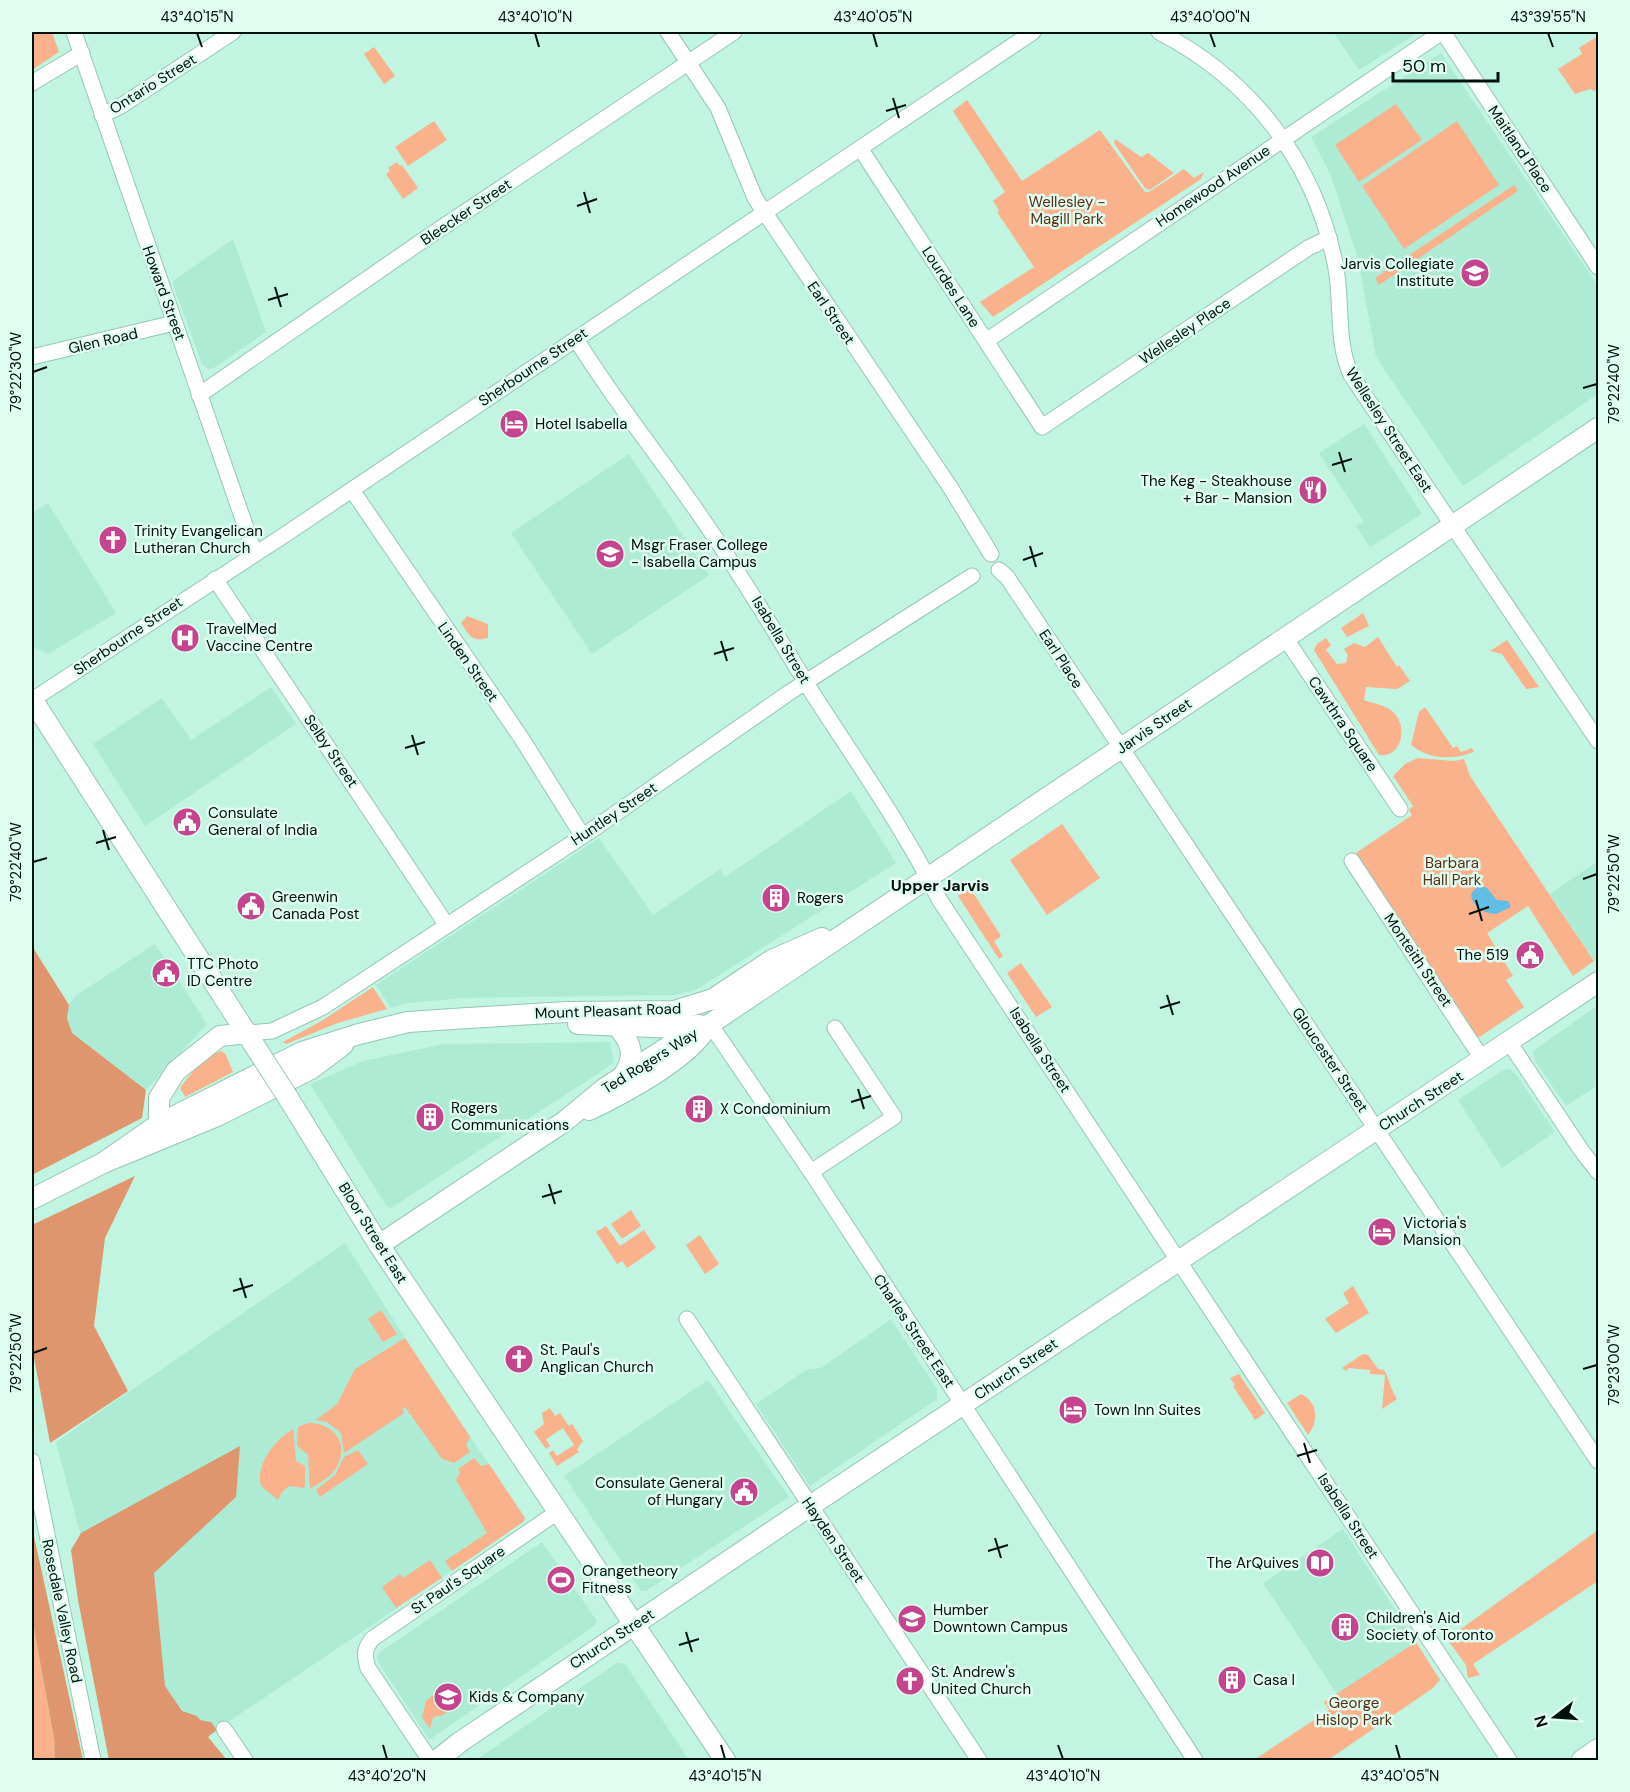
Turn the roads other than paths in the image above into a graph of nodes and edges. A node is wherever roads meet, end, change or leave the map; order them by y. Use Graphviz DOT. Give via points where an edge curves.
graph roads {
  1 [pos="75,32"];
  2 [pos="233,32"];
  3 [pos="668,32"];
  4 [pos="734,32"];
  5 [pos="1033,32"];
  6 [pos="1160,32"];
  7 [pos="1442,32"];
  8 [pos="82,53"];
  9 [pos="688,62"];
  10 [pos="32,84"];
  11 [pos="102,115"];
  12 [pos="1284,138"];
  13 [pos="861,148"];
  14 [pos="764,212"];
  15 [pos="1329,238"];
  16 [pos="1599,267"];
  17 [pos="174,323"];
  18 [pos="576,339"];
  19 [pos="986,341"];
  20 [pos="32,357"];
  21 [pos="199,395"];
  22 [pos="1042,427"];
  23 [pos="1599,428"];
  24 [pos="352,490"];
  25 [pos="1453,526"];
  26 [pos="255,554"];
  27 [pos="991,554"];
  28 [pos="999,570"];
  29 [pos="972,576"];
  30 [pos="215,579"];
  31 [pos="1286,639"];
  32 [pos="806,682"];
  33 [pos="32,699"];
  34 [pos="1599,741"];
  35 [pos="1121,749"];
  36 [pos="1400,809"];
  37 [pos="582,835"];
  38 [pos="1352,861"];
  39 [pos="929,879"];
  40 [pos="866,920"];
  41 [pos="446,924"];
  42 [pos="1599,982"];
  43 [pos="507,1016"];
  44 [pos="710,1024"];
  45 [pos="618,1026"];
  46 [pos="835,1028"];
  47 [pos="247,1033"];
  48 [pos="359,1034"];
  49 [pos="1509,1042"];
  50 [pos="1483,1060"];
  51 [pos="623,1076"];
  52 [pos="565,1121"];
  53 [pos="159,1124"];
  54 [pos="1377,1130"];
  55 [pos="103,1163"];
  56 [pos="811,1172"];
  57 [pos="1599,1172"];
  58 [pos="32,1199"];
  59 [pos="379,1245"];
  60 [pos="1179,1261"];
  61 [pos="687,1319"];
  62 [pos="963,1404"];
  63 [pos="32,1461"];
  64 [pos="1599,1461"];
  65 [pos="810,1506"];
  66 [pos="559,1511"];
  67 [pos="635,1624"];
  68 [pos="224,1729"];
  69 [pos="1599,1749"];
  70 [pos="93,1761"];
  71 [pos="245,1761"];
  72 [pos="430,1761"];
  73 [pos="437,1761"];
  74 [pos="725,1761"];
  75 [pos="979,1761"];
  76 [pos="1195,1761"];
  77 [pos="1509,1761"];
  78 [pos="1582,1761"];
  1 -- 8 [label="street, Howard Street"];
  2 -- 11 [label="street, Ontario Street"];
  3 -- 9 [label="street, Earl Street"];
  4 -- 9 [label="street, Bleecker Street"];
  5 -- 13 [label="street, Sherbourne Street"];
  6 -- 12 [label="street, Wellesley Street East" via="1207,59 1235,82"];
  7 -- 12 [label="street, Homewood Avenue"];
  7 -- 16 [label="street, Maitland Place"];
  8 -- 10 [label="street"];
  8 -- 11 [label="street, Howard Street"];
  9 -- 14 [label="street, Earl Street" via="718,108 742,174"];
  9 -- 21 [label="street, Bleecker Street"];
  11 -- 17 [label="street, Howard Street"];
  12 -- 15 [label="street, Wellesley Street East" via="1312,191"];
  12 -- 19 [label="street, Homewood Avenue"];
  13 -- 14 [label="street, Sherbourne Street"];
  13 -- 19 [label="street, Lourdes Lane"];
  14 -- 18 [label="street, Sherbourne Street"];
  14 -- 27 [label="street, Earl Street"];
  15 -- 22 [label="street, Wellesley Place" via="1308,248"];
  15 -- 25 [label="street, Wellesley Street East" via="1346,365"];
  17 -- 20 [label="street, Glen Road"];
  17 -- 21 [label="street, Howard Street"];
  18 -- 24 [label="street, Sherbourne Street"];
  18 -- 32 [label="street, Isabella Street" via="620,408 701,516"];
  19 -- 22 [label="street, Lourdes Lane"];
  21 -- 26 [label="street, Howard Street"];
  23 -- 25 [label="main road, Jarvis Street"];
  24 -- 26 [label="street, Sherbourne Street"];
  24 -- 37 [label="street, Linden Street" via="522,739"];
  25 -- 31 [label="main road, Jarvis Street"];
  25 -- 34 [label="street, Wellesley Street East"];
  26 -- 30 [label="street, Sherbourne Street"];
  28 -- 35 [label="street, Earl Place"];
  29 -- 32 [label="street, Huntley Street"];
  30 -- 33 [label="street, Sherbourne Street"];
  30 -- 41 [label="street, Selby Street"];
  31 -- 35 [label="main road, Jarvis Street"];
  31 -- 36 [label="street, Cawthra Square"];
  32 -- 37 [label="street, Huntley Street"];
  32 -- 39 [label="street, Isabella Street"];
  33 -- 47 [label="main road, Bloor Street East"];
  35 -- 39 [label="main road, Jarvis Street"];
  35 -- 54 [label="street, Gloucester Street"];
  37 -- 41 [label="street, Huntley Street"];
  38 -- 50 [label="street, Monteith Street"];
  39 -- 40 [label="main road, Jarvis Street"];
  39 -- 60 [label="street, Isabella Street"];
  40 -- 43 [label="main road, Mount Pleasant Road" via="772,960 713,999 688,1008"];
  40 -- 44 [label="main road, Jarvis Street"];
  41 -- 47 [label="street, Huntley Street" via="323,1007 272,1031"];
  42 -- 49 [label="main road, Church Street"];
  43 -- 45 [label="main road, Mount Pleasant Road"];
  43 -- 48 [label="main road, Mount Pleasant Road" via="408,1022"];
  44 -- 45 [label="main road, Mount Pleasant Road" via="677,1028"];
  44 -- 51 [label="main road, Ted Rogers Way"];
  44 -- 52 [label="main road, Ted Rogers Way" via="693,1047 615,1098"];
  44 -- 56 [label="street, Charles Street East"];
  45 -- 51 [label="main road" via="632,1049 630,1066"];
  46 -- 56 [label="street" via="894,1117"];
  47 -- 53 [label="main road" via="220,1036 176,1071 159,1098"];
  47 -- 59 [label="main road, Bloor Street East, bridge"];
  48 -- 53 [label="main road, Mount Pleasant Road" via="302,1052"];
  48 -- 55 [label="main road, Mount Pleasant Road" via="311,1069 207,1121"];
  49 -- 50 [label="main road, Church Street"];
  49 -- 57 [label="street"];
  50 -- 54 [label="main road, Church Street"];
  51 -- 52 [label="main road, Ted Rogers Way"];
  52 -- 59 [label="main road, Ted Rogers Way"];
  53 -- 55 [label="main road, Mount Pleasant Road"];
  54 -- 60 [label="main road, Church Street"];
  54 -- 64 [label="street, Gloucester Street"];
  55 -- 58 [label="main road, Mount Pleasant Road"];
  56 -- 62 [label="street, Charles Street East"];
  59 -- 66 [label="main road, Bloor Street East"];
  60 -- 62 [label="main road, Church Street"];
  60 -- 77 [label="street, Isabella Street"];
  61 -- 65 [label="street, Hayden Street"];
  62 -- 65 [label="main road, Church Street"];
  62 -- 76 [label="street, Charles Street East"];
  63 -- 70 [label="street, Rosedale Valley Road"];
  65 -- 67 [label="main road, Church Street"];
  65 -- 75 [label="street, Hayden Street"];
  66 -- 67 [label="main road, Bloor Street East"];
  66 -- 72 [label="street, St Paul's Square" via="372,1638 364,1655 368,1668"];
  67 -- 73 [label="main road, Church Street" via="459,1742"];
  67 -- 74 [label="main road, Bloor Street East"];
  68 -- 71 [label="street"];
  69 -- 78 [label="main road"];
}
